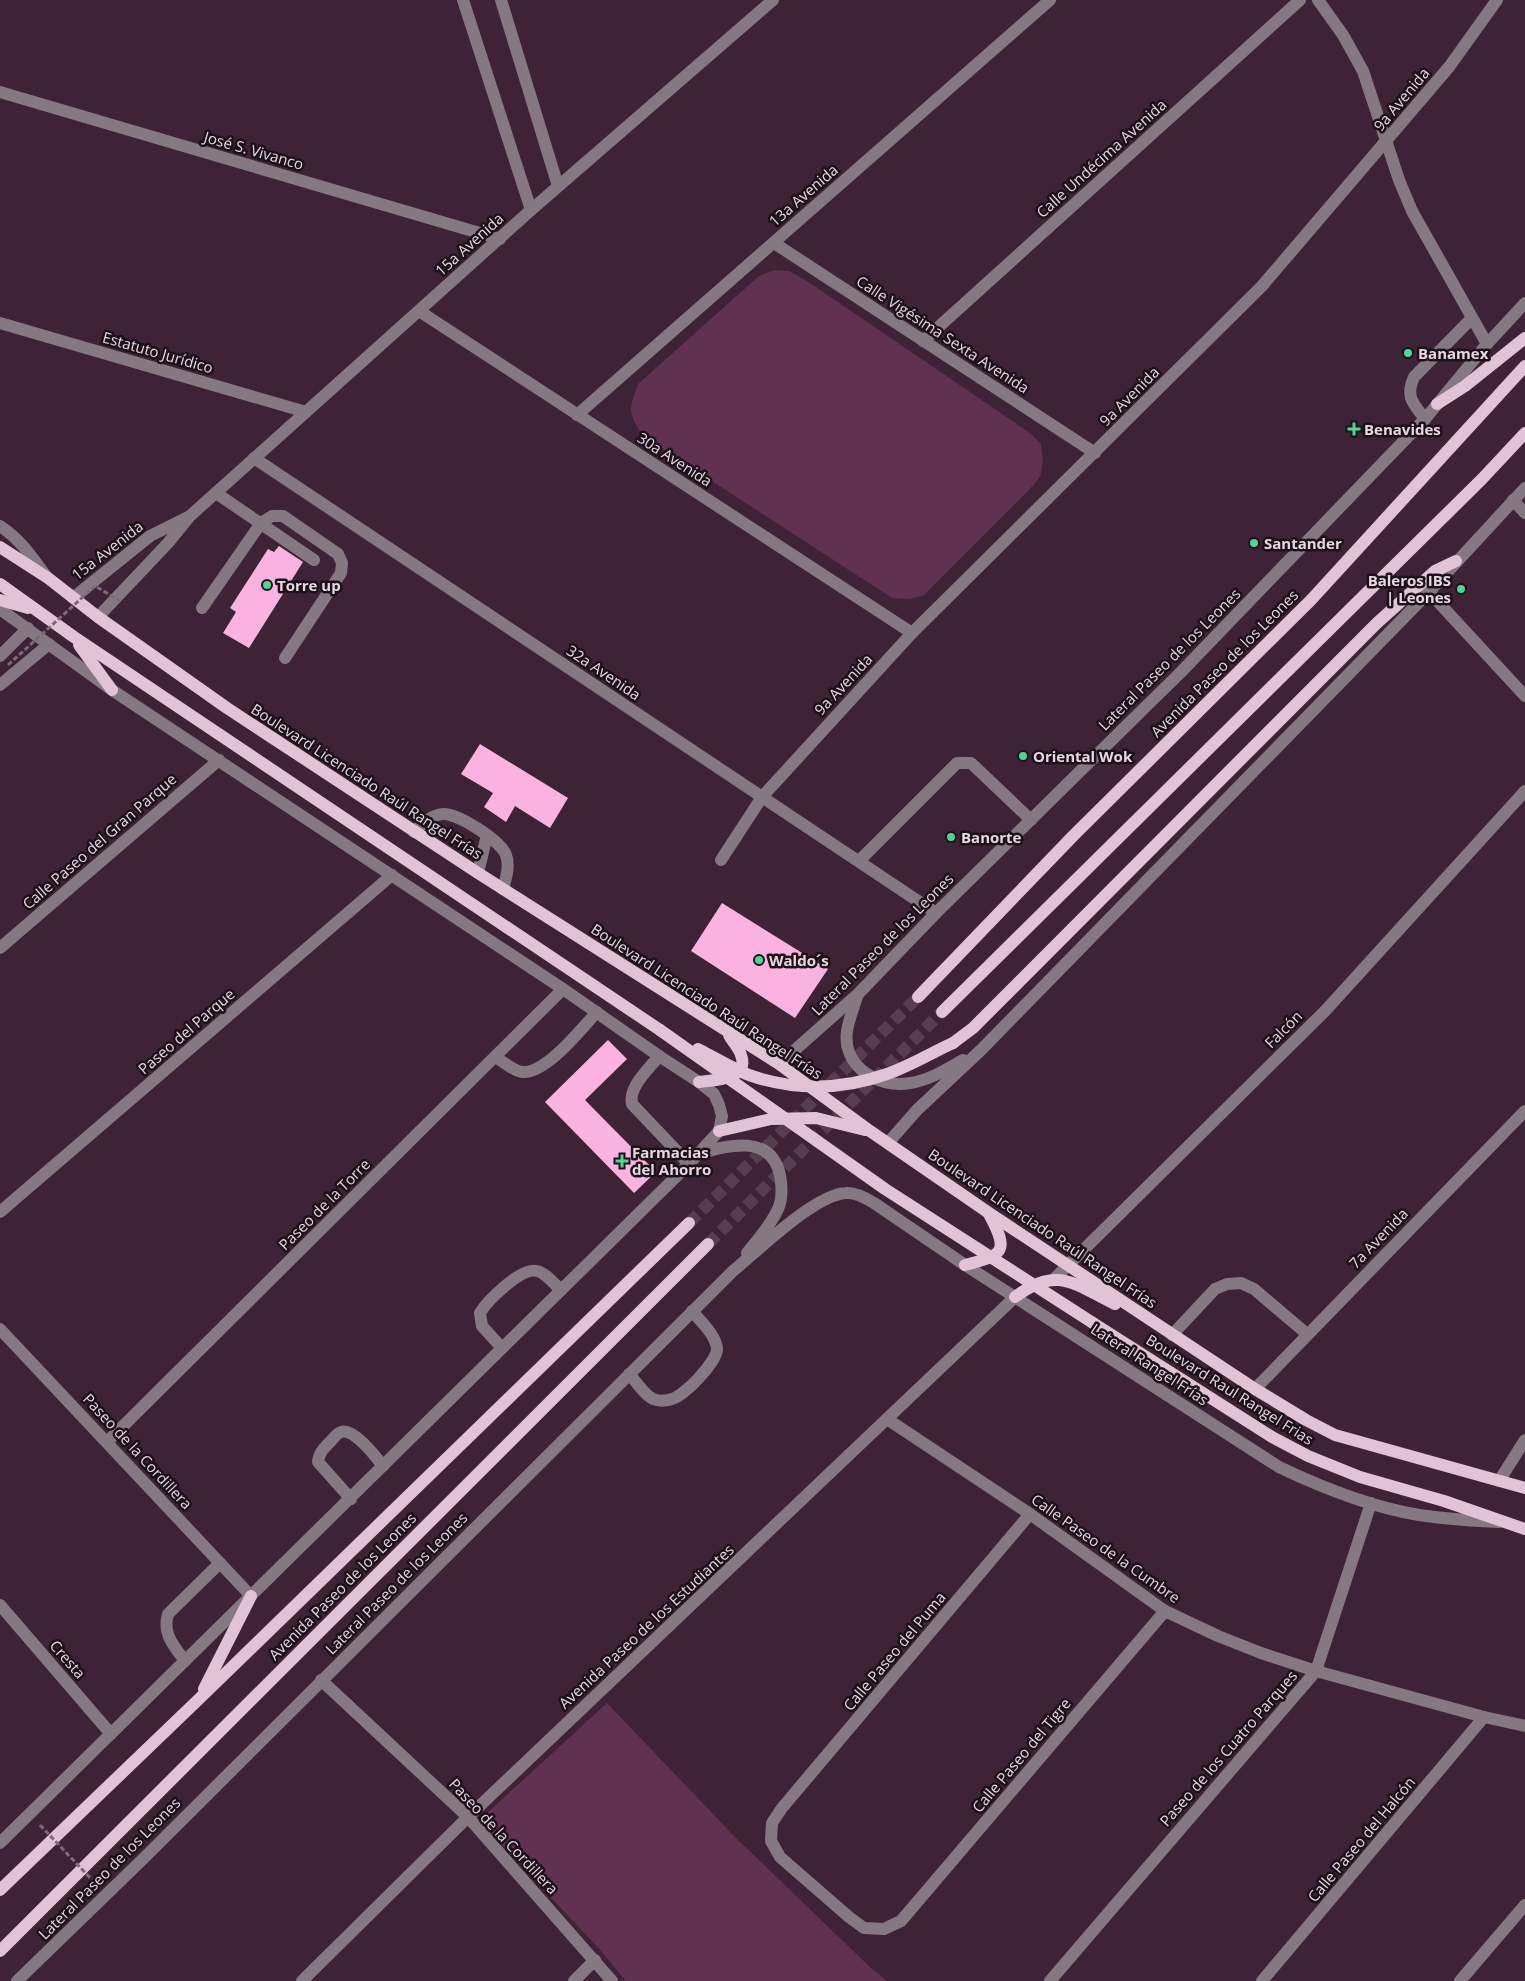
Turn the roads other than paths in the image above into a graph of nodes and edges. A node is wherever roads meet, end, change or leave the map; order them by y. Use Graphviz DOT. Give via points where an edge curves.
graph roads {
  1 [pos="501,0"];
  2 [pos="773,0"];
  3 [pos="1050,0"];
  4 [pos="1300,0"];
  5 [pos="1318,0"];
  6 [pos="1498,0"];
  7 [pos="461,1"];
  8 [pos="0,92"];
  9 [pos="1387,140"];
  10 [pos="558,186"];
  11 [pos="531,210"];
  12 [pos="500,238"];
  13 [pos="774,243"];
  14 [pos="1525,303"];
  15 [pos="419,311"];
  16 [pos="1472,318"];
  17 [pos="0,323"];
  18 [pos="1525,338"];
  19 [pos="923,341"];
  20 [pos="1487,344"];
  21 [pos="1525,366"];
  22 [pos="1437,404"];
  23 [pos="306,412"];
  24 [pos="577,414"];
  25 [pos="1425,419"];
  26 [pos="1525,433"];
  27 [pos="1095,453"];
  28 [pos="254,458"];
  29 [pos="1525,488"];
  30 [pos="216,492"];
  31 [pos="1513,500"];
  32 [pos="1525,513"];
  33 [pos="190,516"];
  34 [pos="262,523"];
  35 [pos="0,526"];
  36 [pos="0,547"];
  37 [pos="314,560"];
  38 [pos="1456,561"];
  39 [pos="48,578"];
  40 [pos="0,584"];
  41 [pos="1429,592"];
  42 [pos="72,598"];
  43 [pos="0,600"];
  44 [pos="0,608"];
  45 [pos="202,608"];
  46 [pos="38,611"];
  47 [pos="98,617"];
  48 [pos="28,628"];
  49 [pos="912,633"];
  50 [pos="74,637"];
  51 [pos="49,644"];
  52 [pos="286,658"];
  53 [pos="4,661"];
  54 [pos="0,685"];
  55 [pos="112,690"];
  56 [pos="1525,696"];
  57 [pos="219,760"];
  58 [pos="1525,791"];
  59 [pos="762,796"];
  60 [pos="1031,820"];
  61 [pos="414,832"];
  62 [pos="487,835"];
  63 [pos="721,860"];
  64 [pos="859,861"];
  65 [pos="478,874"];
  66 [pos="392,875"];
  67 [pos="503,889"];
  68 [pos="936,913"];
  69 [pos="0,948"];
  70 [pos="563,989"];
  71 [pos="858,994"];
  72 [pos="918,997"];
  73 [pos="597,1012"];
  74 [pos="942,1012"];
  75 [pos="660,1030"];
  76 [pos="726,1030"];
  77 [pos="981,1050"];
  78 [pos="660,1056"];
  79 [pos="495,1057"];
  80 [pos="779,1064"];
  81 [pos="699,1082"];
  82 [pos="1525,1110"];
  83 [pos="719,1131"];
  84 [pos="870,1131"];
  85 [pos="888,1143"];
  86 [pos="699,1154"];
  87 [pos="689,1164"];
  88 [pos="0,1212"];
  89 [pos="803,1213"];
  90 [pos="989,1214"];
  91 [pos="688,1223"];
  92 [pos="708,1244"];
  93 [pos="965,1264"];
  94 [pos="1068,1265"];
  95 [pos="733,1271"];
  96 [pos="1054,1279"];
  97 [pos="561,1290"];
  98 [pos="1014,1297"];
  99 [pos="692,1311"];
  100 [pos="1157,1325"];
  101 [pos="0,1329"];
  102 [pos="1307,1334"];
  103 [pos="1172,1335"];
  104 [pos="502,1348"];
  105 [pos="629,1374"];
  106 [pos="1255,1389"];
  107 [pos="887,1419"];
  108 [pos="1525,1440"];
  109 [pos="108,1441"];
  110 [pos="383,1466"];
  111 [pos="1499,1481"];
  112 [pos="1525,1488"];
  113 [pos="351,1500"];
  114 [pos="1371,1503"];
  115 [pos="1030,1514"];
  116 [pos="1504,1522"];
  117 [pos="1525,1529"];
  118 [pos="220,1564"];
  119 [pos="252,1596"];
  120 [pos="0,1605"];
  121 [pos="1165,1610"];
  122 [pos="185,1661"];
  123 [pos="1316,1671"];
  124 [pos="321,1680"];
  125 [pos="199,1699"];
  126 [pos="1484,1717"];
  127 [pos="1525,1726"];
  128 [pos="111,1734"];
  129 [pos="468,1817"];
  130 [pos="0,1843"];
  131 [pos="0,1890"];
  132 [pos="1525,1905"];
  133 [pos="901,1921"];
  134 [pos="0,1951"];
  135 [pos="595,1960"];
  136 [pos="17,1981"];
  137 [pos="302,1981"];
  138 [pos="574,1981"];
  139 [pos="612,1981"];
  140 [pos="1050,1981"];
  141 [pos="1262,1981"];
  142 [pos="1460,1981"];
  1 -- 10 [label="street"];
  2 -- 10 [label="street, 15a Avenida"];
  3 -- 13 [label="street, 13a Avenida"];
  4 -- 19 [label="street, Calle Undécima Avenida"];
  5 -- 9 [label="street" via="1363,71"];
  6 -- 9 [label="street, 9a Avenida" via="1449,67"];
  7 -- 11 [label="street"];
  8 -- 12 [label="street, José S. Vivanco"];
  9 -- 16 [label="street" via="1412,212"];
  9 -- 27 [label="street, 9a Avenida" via="1262,286"];
  10 -- 11 [label="street, 15a Avenida"];
  11 -- 12 [label="street, 15a Avenida"];
  12 -- 15 [label="street, 15a Avenida"];
  13 -- 19 [label="street, Calle Vigésima Sexta Avenida"];
  13 -- 24 [label="street, 13a Avenida"];
  14 -- 20 [label="street, Lateral Paseo de los Leones"];
  15 -- 23 [label="street, 15a Avenida"];
  15 -- 24 [label="street, 30a Avenida"];
  16 -- 20 [label="street"];
  16 -- 25 [label="street" via="1414,376 1409,388 1410,399"];
  17 -- 23 [label="street, Estatuto Jurídico"];
  18 -- 22 [label="main road" via="1466,386"];
  19 -- 27 [label="street, Calle Vigésima Sexta Avenida"];
  20 -- 22 [label="street, Lateral Paseo de los Leones"];
  21 -- 72 [label="main road, Avenida Paseo de los Leones" via="1311,600 1073,836"];
  22 -- 25 [label="street, Lateral Paseo de los Leones"];
  23 -- 28 [label="street, 15a Avenida"];
  24 -- 49 [label="street, 30a Avenida"];
  25 -- 60 [label="street, Lateral Paseo de los Leones" via="1181,672"];
  26 -- 74 [label="main road"];
  27 -- 49 [label="street, 9a Avenida"];
  28 -- 30 [label="street, 15a Avenida"];
  28 -- 59 [label="street, 32a Avenida"];
  29 -- 31 [label="street"];
  30 -- 33 [label="street, 15a Avenida"];
  30 -- 34 [label="street"];
  31 -- 32 [label="street"];
  31 -- 38 [label="street"];
  33 -- 42 [label="street, 15a Avenida" via="150,536"];
  33 -- 47 [label="street, 15a Avenida" via="164,549"];
  34 -- 37 [label="street"];
  34 -- 45 [label="street"];
  34 -- 52 [label="street" via="272,516 283,516 338,554 342,563 340,573"];
  35 -- 39 [label="street" via="26,548"];
  36 -- 39 [label="main road, Boulevard Licenciado Raúl Rangel Frías"];
  38 -- 41 [label="street"];
  38 -- 75 [label="main road, bridge" via="1435,571 1377,623 973,1028 953,1043 888,1074 846,1085 809,1087 780,1084 748,1074"];
  39 -- 42 [label="main road, Boulevard Licenciado Raúl Rangel Frías"];
  40 -- 46 [label="main road"];
  41 -- 56 [label="street"];
  41 -- 77 [label="street"];
  42 -- 47 [label="main road, Boulevard Licenciado Raúl Rangel Frías"];
  43 -- 46 [label="main road"];
  44 -- 48 [label="street"];
  46 -- 50 [label="main road"];
  47 -- 61 [label="main road, Boulevard Licenciado Raúl Rangel Frías" via="227,708"];
  48 -- 51 [label="street"];
  48 -- 53 [label="street"];
  49 -- 59 [label="street, 9a Avenida"];
  50 -- 55 [label="main road"];
  50 -- 75 [label="main road"];
  51 -- 54 [label="street"];
  51 -- 55 [label="street"];
  55 -- 57 [label="street"];
  57 -- 66 [label="street"];
  57 -- 69 [label="street, Calle Paseo del Gran Parque"];
  58 -- 94 [label="street, Falcón" via="1324,1011"];
  59 -- 63 [label="street, 9a Avenida"];
  59 -- 64 [label="street, 32a Avenida"];
  60 -- 64 [label="street" via="971,763 957,763"];
  60 -- 68 [label="street, Lateral Paseo de los Leones"];
  61 -- 62 [label="street" via="431,818 445,814 455,816"];
  61 -- 65 [label="main road, Boulevard Licenciado Raúl Rangel Frías"];
  62 -- 65 [label="street"];
  62 -- 67 [label="street" via="501,846 507,856"];
  64 -- 68 [label="street, 32a Avenida"];
  65 -- 67 [label="main road, Boulevard Licenciado Raúl Rangel Frías"];
  66 -- 70 [label="street"];
  66 -- 88 [label="street, Paseo del Parque"];
  67 -- 76 [label="main road, Boulevard Licenciado Raúl Rangel Frías"];
  68 -- 71 [label="street, Lateral Paseo de los Leones"];
  70 -- 73 [label="street"];
  70 -- 79 [label="street, Paseo de la Torre"];
  71 -- 77 [label="street" via="847,1032 849,1053 858,1069 885,1084 908,1084 931,1078"];
  71 -- 80 [label="street, Lateral Paseo de los Leones"];
  73 -- 78 [label="street"];
  73 -- 79 [label="street" via="541,1067 530,1072 520,1072"];
  75 -- 116 [label="main road, Boulevard Raul Rangel Frias, bridge" via="885,1189 1272,1437 1360,1477"];
  76 -- 80 [label="main road, Boulevard Licenciado Raúl Rangel Frías"];
  76 -- 81 [label="main road" via="741,1055 742,1064 737,1074"];
  77 -- 85 [label="street" via="917,1110"];
  78 -- 81 [label="street"];
  78 -- 87 [label="street" via="630,1098 632,1104"];
  79 -- 109 [label="street, Paseo de la Torre"];
  80 -- 84 [label="main road, Boulevard Licenciado Raúl Rangel Frías"];
  81 -- 83 [label="street" via="714,1094 719,1105 722,1116"];
  82 -- 102 [label="street, 7a Avenida"];
  83 -- 84 [label="main road" via="771,1119 816,1118"];
  83 -- 86 [label="street"];
  84 -- 85 [label="main road, Boulevard Licenciado Raúl Rangel Frías"];
  85 -- 90 [label="main road, Boulevard Licenciado Raúl Rangel Frías"];
  86 -- 87 [label="street"];
  86 -- 95 [label="street" via="745,1144 764,1151 777,1163 783,1189 779,1208"];
  87 -- 97 [label="street"];
  89 -- 93 [label="street, Lateral Rangel Frías" via="834,1195 847,1192 862,1196"];
  89 -- 95 [label="street, Lateral Paseo de los Leones"];
  90 -- 93 [label="main road" via="1000,1235 1001,1246 997,1254 986,1260"];
  90 -- 94 [label="main road, Boulevard Licenciado Raúl Rangel Frías"];
  91 -- 125 [label="main road, Avenida Paseo de los Leones"];
  92 -- 134 [label="main road, Avenida Paseo de los Leones"];
  93 -- 98 [label="street, Lateral Rangel Frías"];
  94 -- 96 [label="street, Falcón"];
  94 -- 100 [label="main road, Boulevard Licenciado Raúl Rangel Frías"];
  95 -- 99 [label="street, Lateral Paseo de los Leones"];
  96 -- 98 [label="main road" via="1028,1286"];
  96 -- 100 [label="main road" via="1064,1280"];
  97 -- 104 [label="street"];
  97 -- 104 [label="street" via="543,1274 530,1271 522,1273 485,1305 480,1313 482,1326"];
  98 -- 107 [label="street, Avenida Paseo de los Estudiantes"];
  98 -- 114 [label="street, Lateral Rangel Frías" via="1278,1467 1319,1486"];
  99 -- 105 [label="street, Lateral Paseo de los Leones"];
  99 -- 105 [label="street" via="711,1334 717,1352 711,1364 691,1385 673,1399 662,1401 652,1399"];
  100 -- 103 [label="main road, Boulevard Licenciado Raúl Rangel Frías"];
  101 -- 109 [label="street, Paseo de la Cordillera"];
  102 -- 103 [label="street" via="1254,1289 1241,1283 1215,1289"];
  102 -- 106 [label="street, 7a Avenida"];
  103 -- 106 [label="main road, Boulevard Licenciado Raúl Rangel Frías"];
  104 -- 110 [label="street"];
  105 -- 124 [label="street, Lateral Paseo de los Leones"];
  106 -- 111 [label="main road, Boulevard Licenciado Raúl Rangel Frías" via="1335,1434"];
  107 -- 115 [label="street, Calle Paseo de la Cumbre"];
  107 -- 129 [label="street, Avenida Paseo de los Estudiantes"];
  108 -- 111 [label="street"];
  109 -- 118 [label="street, Paseo de la Cordillera"];
  110 -- 113 [label="street"];
  110 -- 113 [label="street" via="348,1431 336,1435 319,1454 318,1462"];
  111 -- 112 [label="main road, Boulevard Licenciado Raúl Rangel Frías"];
  113 -- 119 [label="street"];
  114 -- 116 [label="street, Lateral Rangel Frías" via="1449,1519"];
  114 -- 123 [label="street, Paseo de los Cuatro Parques"];
  115 -- 121 [label="street, Calle Paseo de la Cumbre"];
  115 -- 133 [label="street, Calle Paseo del Puma" via="772,1823 771,1841 780,1857 849,1917 864,1928 884,1929"];
  116 -- 117 [label="main road, Boulevard Raul Rangel Frias"];
  118 -- 119 [label="street, Paseo de la Cordillera"];
  118 -- 122 [label="street" via="168,1614 166,1633"];
  119 -- 122 [label="street"];
  119 -- 125 [label="main road"];
  120 -- 128 [label="street, Cresta"];
  121 -- 123 [label="street, Calle Paseo de la Cumbre" via="1218,1636"];
  121 -- 133 [label="street, Calle Paseo del Tigre"];
  122 -- 128 [label="street"];
  123 -- 126 [label="street, Calle Paseo de la Cumbre"];
  123 -- 140 [label="street, Paseo de los Cuatro Parques"];
  124 -- 129 [label="street, Paseo de la Cordillera"];
  124 -- 136 [label="street, Lateral Paseo de los Leones"];
  125 -- 131 [label="main road, Avenida Paseo de los Leones"];
  126 -- 127 [label="street, Calle Paseo de la Cumbre"];
  126 -- 141 [label="street, Calle Paseo del Halcón"];
  128 -- 130 [label="street"];
  129 -- 135 [label="street, Paseo de la Cordillera"];
  129 -- 137 [label="street, Avenida Paseo de los Estudiantes"];
  132 -- 142 [label="street"];
  135 -- 138 [label="street"];
  135 -- 139 [label="street, Paseo de la Cordillera"];
}
